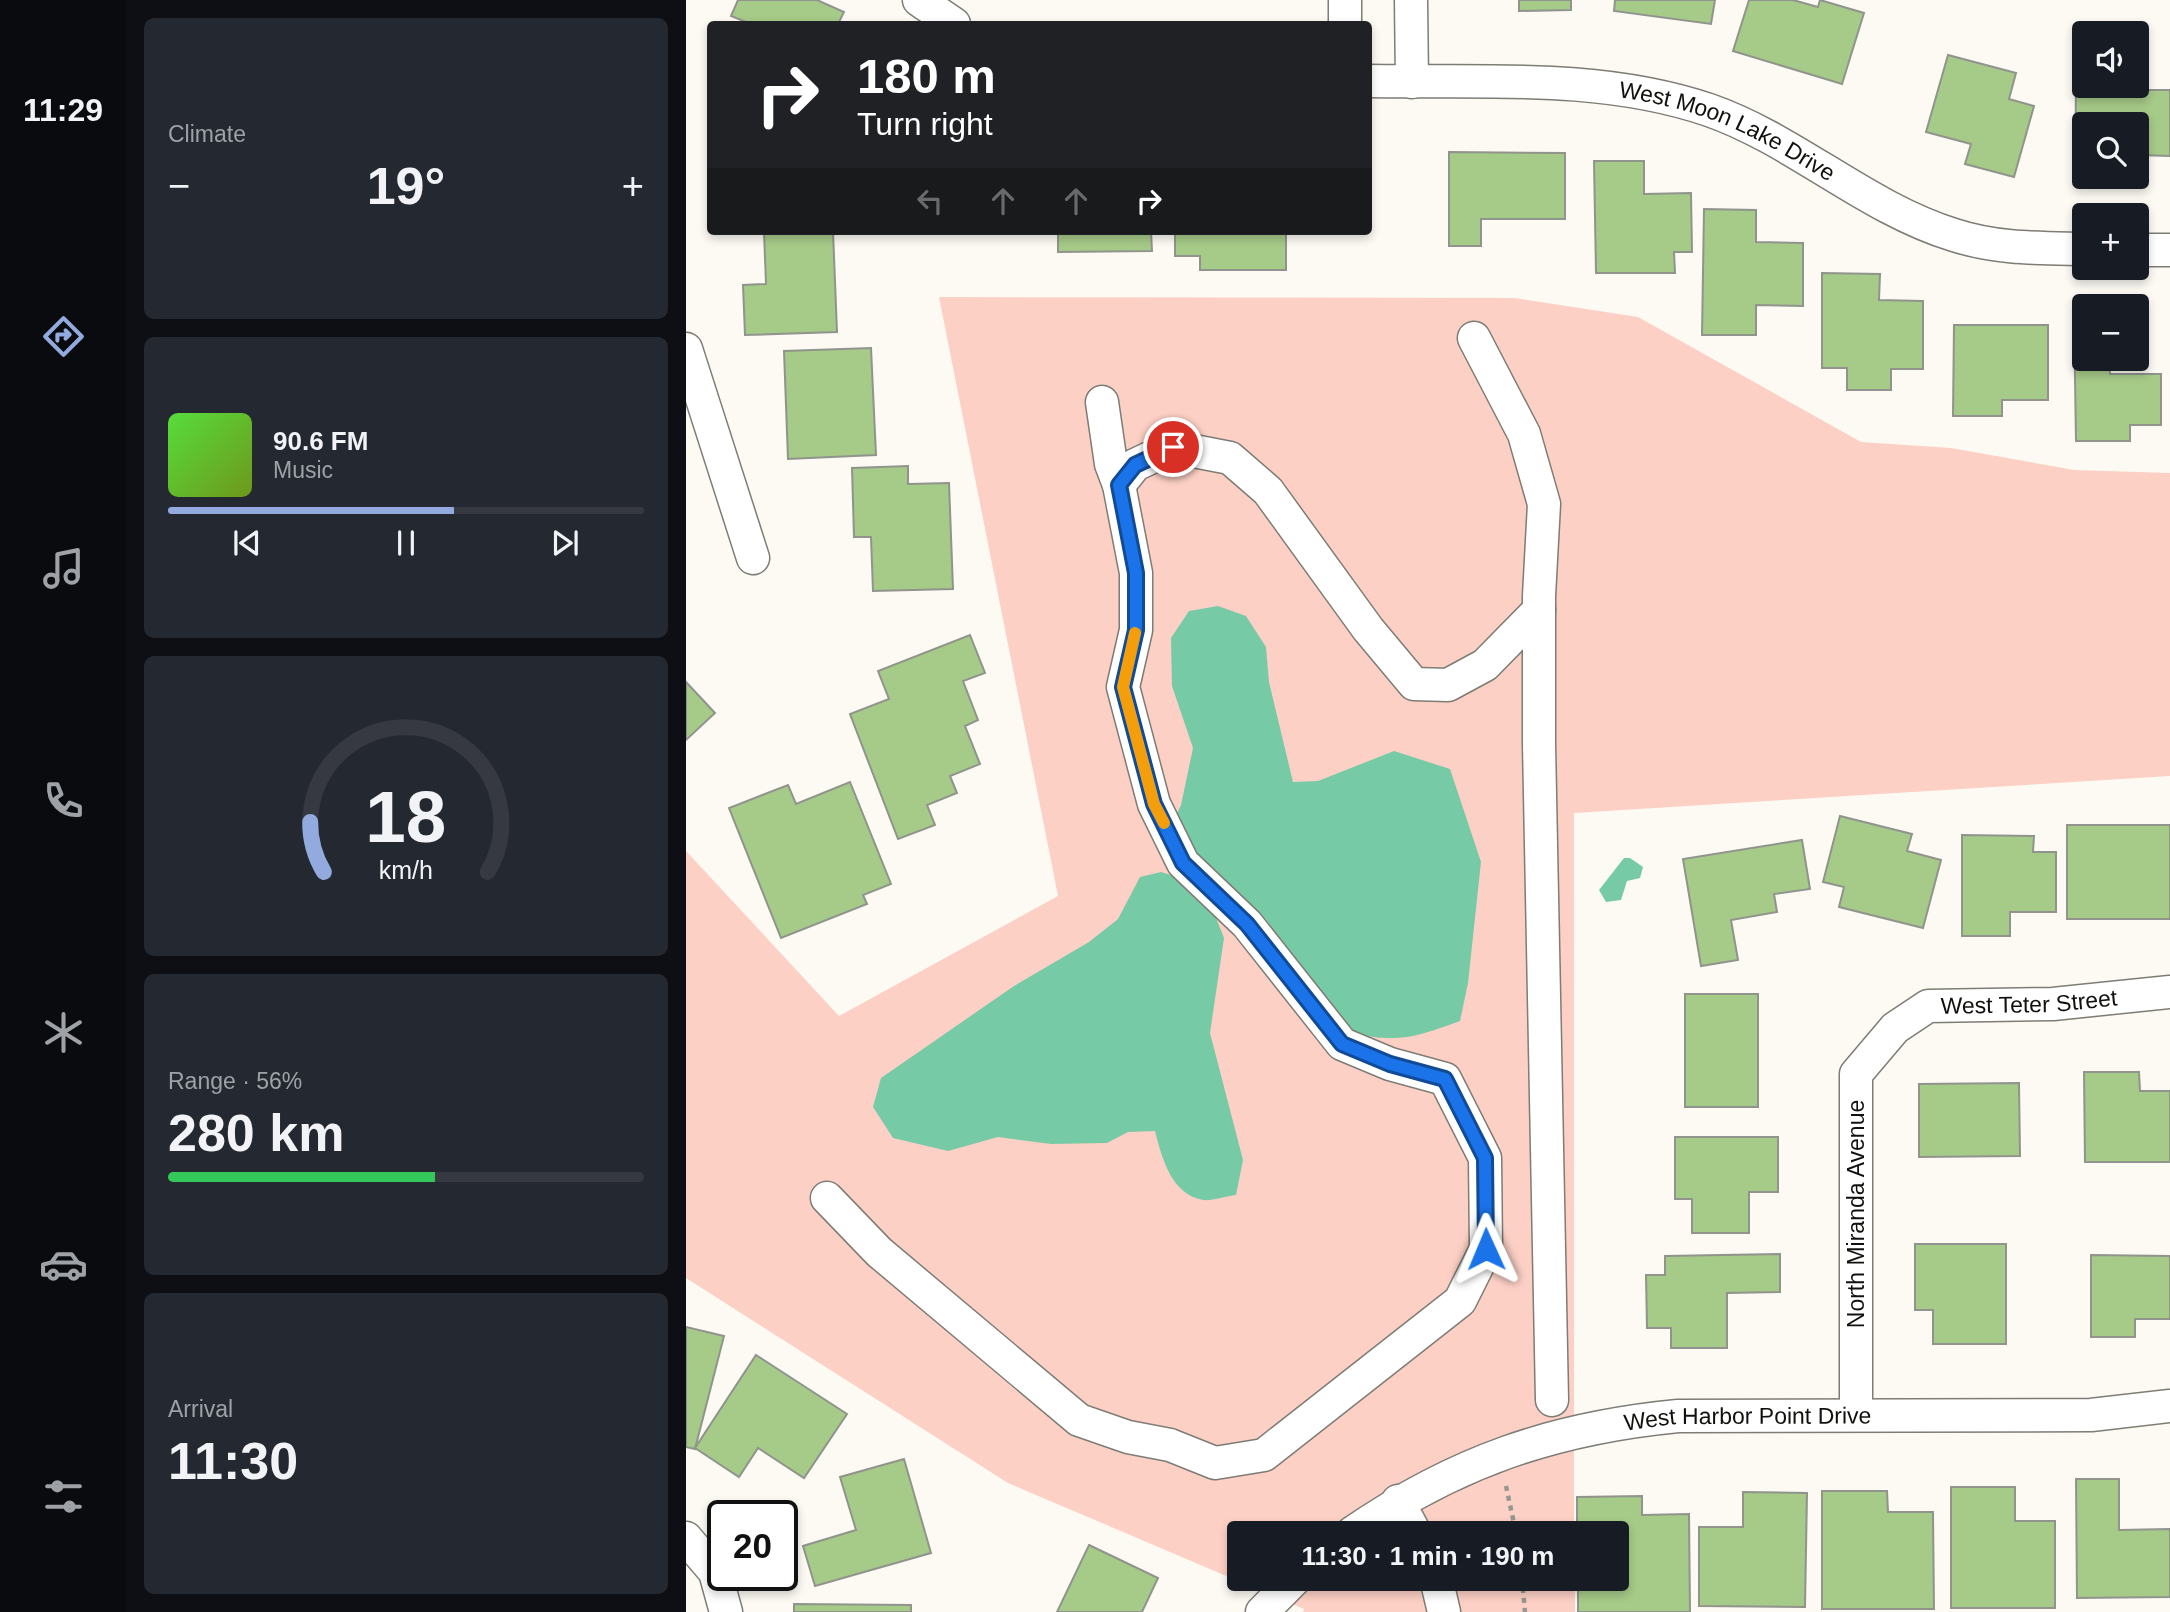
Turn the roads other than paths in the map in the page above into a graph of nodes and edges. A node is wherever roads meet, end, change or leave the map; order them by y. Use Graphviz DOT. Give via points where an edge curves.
graph roads {
  1 [pos="919,0"];
  2 [pos="1345,0"];
  3 [pos="1411,0"];
  4 [pos="950,21"];
  5 [pos="1345,21"];
  6 [pos="1372,81"];
  7 [pos="1412,82"];
  8 [pos="2072,249"];
  9 [pos="2149,250"];
  10 [pos="2170,250"];
  11 [pos="1474,338"];
  12 [pos="686,349"];
  13 [pos="1102,402"];
  14 [pos="1119,485"];
  15 [pos="753,558"];
  16 [pos="1539,610"];
  17 [pos="2170,992"];
  18 [pos="1895,1028"];
  19 [pos="827,1198"];
  20 [pos="1552,1400"];
  21 [pos="2170,1406"];
  22 [pos="1856,1415"];
  23 [pos="1398,1501"];
  24 [pos="1369,1521"];
  25 [pos="1409,1521"];
  26 [pos="686,1538"];
  27 [pos="1283,1591"];
  28 [pos="1439,1591"];
  29 [pos="726,1612"];
  30 [pos="1262,1612"];
  31 [pos="1444,1612"];
  1 -- 4 [label="street"];
  2 -- 5 [label="street"];
  3 -- 7 [label="street"];
  6 -- 7 [label="street, West Moon Lake Drive"];
  7 -- 8 [label="street, West Moon Lake Drive" via="1572,84 1643,91 1711,111 1750,129 1910,217 1952,235 2008,248"];
  9 -- 10 [label="street"];
  11 -- 16 [label="street" via="1524,434 1544,504"];
  12 -- 15 [label="street"];
  13 -- 14 [label="street" via="1111,464"];
  14 -- 16 [label="street" via="1135,465 1173,447 1230,458 1268,491 1368,629 1414,684 1448,685 1485,665"];
  14 -- 19 [label="street" via="1136,573 1136,630 1123,687 1154,804 1183,863 1247,924 1342,1044 1445,1079 1485,1158 1486,1249 1460,1301 1264,1455 1215,1463 1171,1445 1128,1437 1079,1420 879,1252"];
  16 -- 20 [label="street"];
  17 -- 18 [label="street, West Teter Street" via="2053,1004 1928,1006"];
  18 -- 22 [label="street, North Miranda Avenue" via="1856,1074"];
  21 -- 22 [label="street, West Harbor Point Drive" via="2091,1415"];
  22 -- 23 [label="street, West Harbor Point Drive" via="1678,1416 1583,1429 1482,1460"];
  23 -- 24 [label="street, West Harbor Point Drive"];
  23 -- 25 [label="street"];
  26 -- 29 [label="street" via="715,1572"];
  27 -- 30 [label="street"];
  28 -- 31 [label="street"];
}
